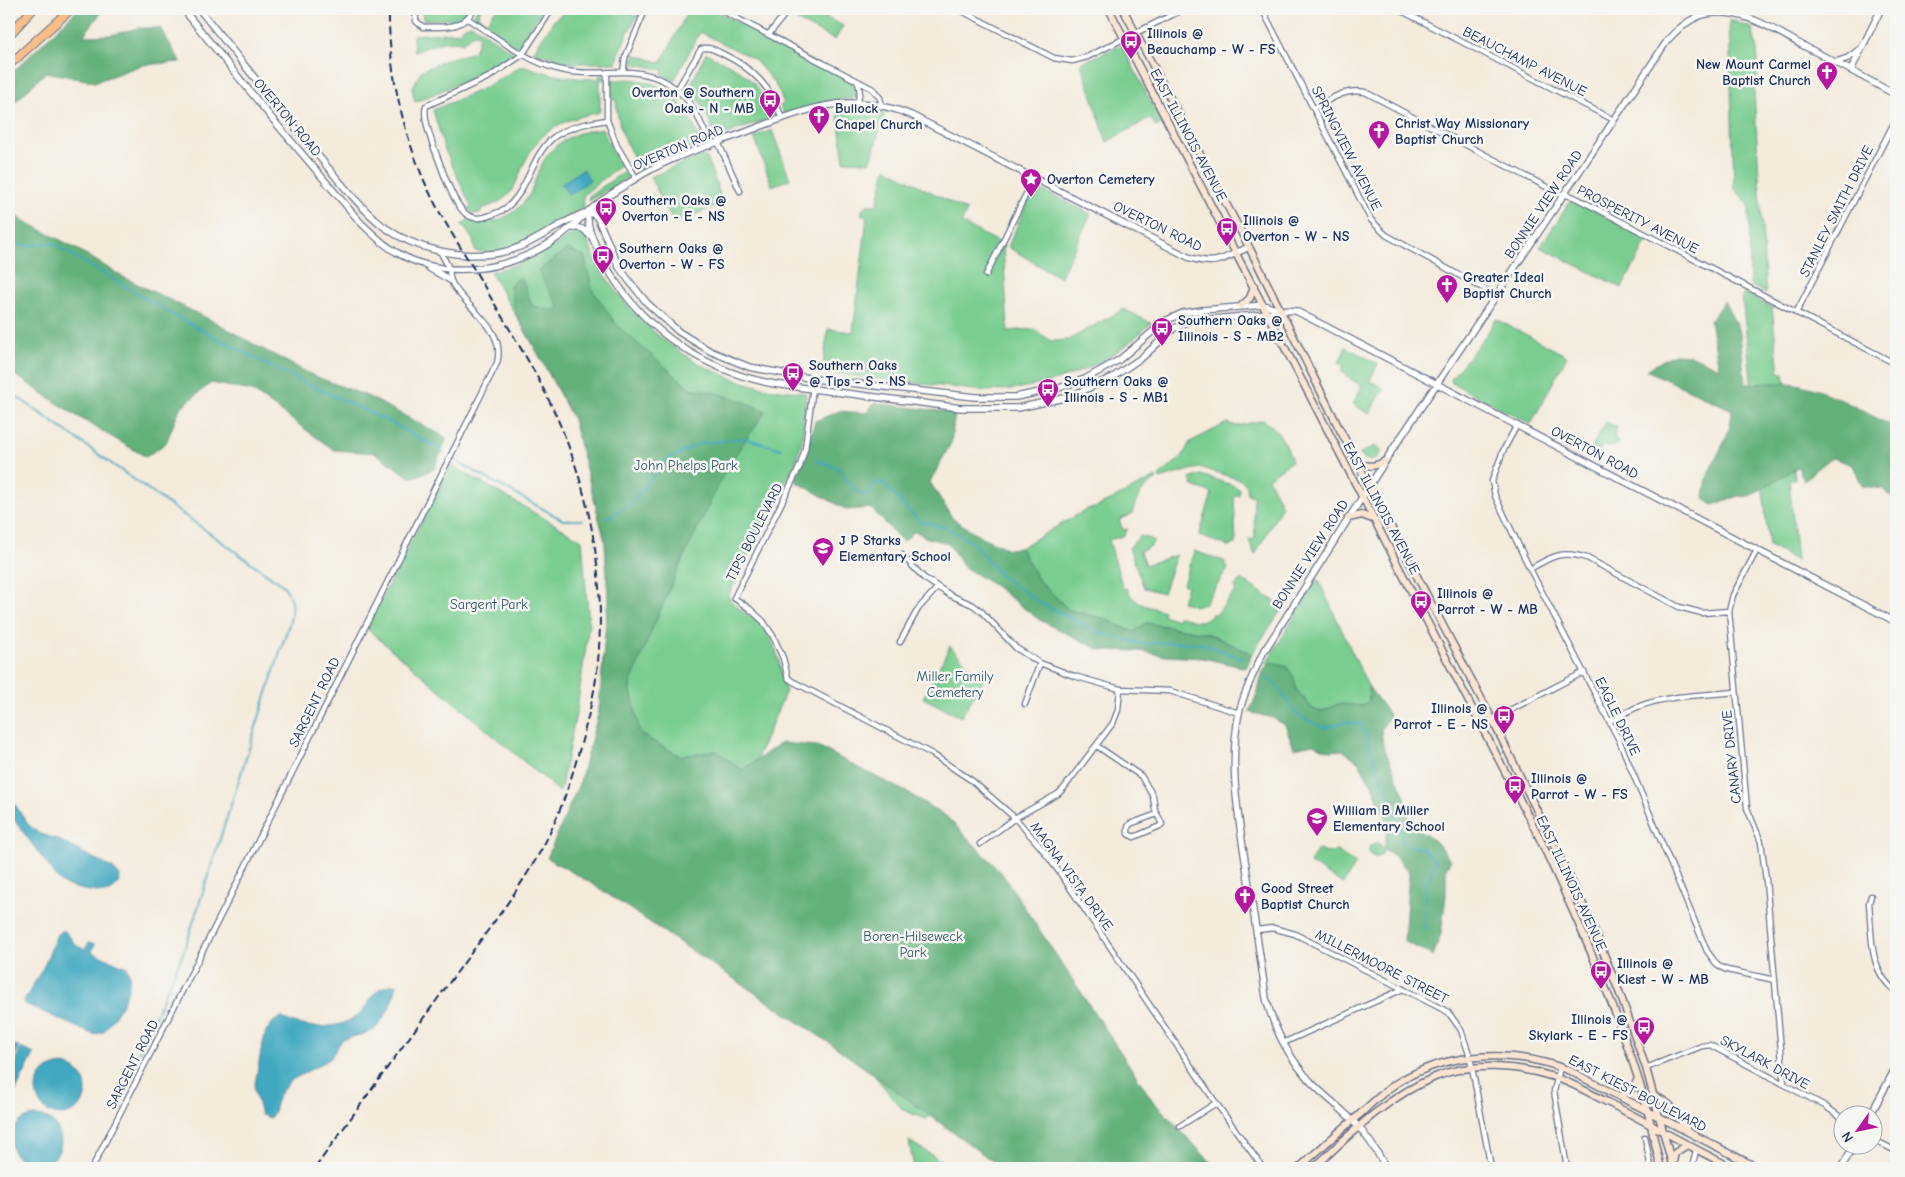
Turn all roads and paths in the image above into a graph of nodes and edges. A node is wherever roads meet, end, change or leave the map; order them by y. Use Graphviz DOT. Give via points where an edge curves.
graph roads {
  1 [pos="33,9"];
  2 [pos="71,9"];
  3 [pos="183,9"];
  4 [pos="198,9"];
  5 [pos="415,9"];
  6 [pos="474,9"];
  7 [pos="552,9"];
  8 [pos="637,9"];
  9 [pos="719,9"];
  10 [pos="790,9"];
  11 [pos="958,9"];
  12 [pos="1109,9"];
  13 [pos="1123,9"];
  14 [pos="1184,9"];
  15 [pos="1262,9"];
  16 [pos="1398,9"];
  17 [pos="1881,9"];
  18 [pos="1704,11"];
  19 [pos="1713,11"];
  20 [pos="468,19"];
  21 [pos="1136,33"];
  22 [pos="770,34"];
  23 [pos="9,35"];
  24 [pos="1124,39"];
  25 [pos="1862,47"];
  26 [pos="234,52"];
  27 [pos="522,55"];
  28 [pos="224,60"];
  29 [pos="1836,62"];
  30 [pos="9,65"];
  31 [pos="1851,70"];
  32 [pos="607,72"];
  33 [pos="622,72"];
  34 [pos="857,80"];
  35 [pos="677,90"];
  36 [pos="1896,95"];
  37 [pos="856,103"];
  38 [pos="882,106"];
  39 [pos="1314,108"];
  40 [pos="782,119"];
  41 [pos="1896,119"];
  42 [pos="608,120"];
  43 [pos="1614,120"];
  44 [pos="718,142"];
  45 [pos="710,146"];
  46 [pos="636,178"];
  47 [pos="1034,178"];
  48 [pos="740,191"];
  49 [pos="1565,195"];
  50 [pos="359,202"];
  51 [pos="350,210"];
  52 [pos="588,211"];
  53 [pos="572,228"];
  54 [pos="594,243"];
  55 [pos="1249,247"];
  56 [pos="440,251"];
  57 [pos="1236,252"];
  58 [pos="420,264"];
  59 [pos="620,267"];
  60 [pos="449,269"];
  61 [pos="610,273"];
  62 [pos="986,275"];
  63 [pos="450,280"];
  64 [pos="1254,286"];
  65 [pos="1497,296"];
  66 [pos="1264,305"];
  67 [pos="1241,306"];
  68 [pos="1279,310"];
  69 [pos="1796,313"];
  70 [pos="1269,314"];
  71 [pos="1172,318"];
  72 [pos="1177,327"];
  73 [pos="685,336"];
  74 [pos="678,346"];
  75 [pos="1896,364"];
  76 [pos="814,379"];
  77 [pos="1436,384"];
  78 [pos="813,389"];
  79 [pos="1320,389"];
  80 [pos="1043,392"];
  81 [pos="1309,394"];
  82 [pos="1045,404"];
  83 [pos="1517,425"];
  84 [pos="1385,461"];
  85 [pos="1357,462"];
  86 [pos="1370,485"];
  87 [pos="1362,496"];
  88 [pos="1348,518"];
  89 [pos="1375,520"];
  90 [pos="1757,550"];
  91 [pos="902,555"];
  92 [pos="1530,569"];
  93 [pos="1422,586"];
  94 [pos="937,588"];
  95 [pos="1412,591"];
  96 [pos="1729,611"];
  97 [pos="1896,622"];
  98 [pos="900,642"];
  99 [pos="1040,663"];
  100 [pos="1584,672"];
  101 [pos="1468,674"];
  102 [pos="788,678"];
  103 [pos="1457,680"];
  104 [pos="1120,689"];
  105 [pos="1736,692"];
  106 [pos="1025,704"];
  107 [pos="1240,713"];
  108 [pos="1492,720"];
  109 [pos="1609,721"];
  110 [pos="1481,725"];
  111 [pos="1097,746"];
  112 [pos="1157,814"];
  113 [pos="1015,818"];
  114 [pos="1547,830"];
  115 [pos="1538,835"];
  116 [pos="980,844"];
  117 [pos="1871,896"];
  118 [pos="1256,930"];
  119 [pos="1775,980"];
  120 [pos="1404,989"];
  121 [pos="1896,991"];
  122 [pos="1620,994"];
  123 [pos="1610,998"];
  124 [pos="1283,1043"];
  125 [pos="1470,1057"];
  126 [pos="1560,1066"];
  127 [pos="1896,1066"];
  128 [pos="1473,1068"];
  129 [pos="1646,1068"];
  130 [pos="1556,1078"];
  131 [pos="1638,1080"];
  132 [pos="1784,1084"];
  133 [pos="1620,1096"];
  134 [pos="1654,1096"];
  135 [pos="1216,1103"];
  136 [pos="1876,1104"];
  137 [pos="1646,1109"];
  138 [pos="1832,1111"];
  139 [pos="1660,1117"];
  140 [pos="1352,1120"];
  141 [pos="1650,1124"];
  142 [pos="1180,1126"];
  143 [pos="1359,1127"];
  144 [pos="1686,1130"];
  145 [pos="1664,1132"];
  146 [pos="1645,1137"];
  147 [pos="1882,1144"];
  148 [pos="1687,1145"];
  149 [pos="1696,1150"];
  150 [pos="1896,1151"];
  151 [pos="1849,1154"];
  152 [pos="1742,1160"];
  153 [pos="1673,1167"];
  154 [pos="92,1168"];
  155 [pos="1263,1168"];
  156 [pos="1299,1168"];
  157 [pos="1315,1168"];
  158 [pos="1386,1168"];
  159 [pos="1491,1168"];
  160 [pos="1567,1168"];
  161 [pos="1651,1168"];
  162 [pos="1661,1168"];
  163 [pos="1692,1168"];
  164 [pos="1735,1168"];
  165 [pos="1758,1168"];
  166 [pos="1841,1168"];
  1 -- 23 [label="highway"];
  2 -- 30 [label="highway"];
  3 -- 28 [label="street, OVERTON ROAD"];
  4 -- 26 [label="street"];
  5 -- 20 [label="street" via="416,21 423,27 456,26"];
  6 -- 20 [label="street"];
  7 -- 27 [label="street"];
  8 -- 33 [label="street" via="643,15"];
  9 -- 22 [label="street"];
  10 -- 22 [label="street"];
  11 -- 24 [label="street" via="1054,58 1064,60 1087,57"];
  12 -- 24 [label="main road, EAST ILLINOIS AVENUE"];
  13 -- 21 [label="main road, EAST ILLINOIS AVENUE"];
  14 -- 21 [label="street"];
  15 -- 39 [label="street, SPRINGVIEW AVENUE"];
  16 -- 43 [label="street, BEAUCHAMP AVENUE"];
  17 -- 25 [label="street"];
  18 -- 19 [label="street, BONNIE VIEW ROAD"];
  18 -- 43 [label="street, BONNIE VIEW ROAD" via="1675,32"];
  19 -- 29 [label="street" via="1757,21"];
  20 -- 27 [label="street"];
  21 -- 24 [label="street"];
  21 -- 55 [label="main road, EAST ILLINOIS AVENUE"];
  22 -- 34 [label="street"];
  24 -- 57 [label="main road, EAST ILLINOIS AVENUE"];
  25 -- 29 [label="street" via="1848,58"];
  25 -- 31 [label="street"];
  26 -- 28 [label="street"];
  26 -- 50 [label="street"];
  27 -- 32 [label="street" via="563,70"];
  27 -- 42 [label="street" via="489,77 430,103 425,110 431,141 442,171 467,215 485,217 503,210 519,194 539,153 549,141 575,127"];
  28 -- 51 [label="street, OVERTON ROAD"];
  29 -- 31 [label="street"];
  31 -- 36 [label="street"];
  32 -- 33 [label="street"];
  32 -- 42 [label="street"];
  33 -- 35 [label="street" via="647,75"];
  34 -- 37 [label="street" via="860,94"];
  34 -- 38 [label="street" via="877,93"];
  35 -- 40 [label="street" via="701,49 710,48 754,73 773,99"];
  35 -- 45 [label="street" via="695,109"];
  37 -- 38 [label="street, OVERTON ROAD"];
  37 -- 40 [label="street, OVERTON ROAD" via="823,106"];
  38 -- 47 [label="street, OVERTON ROAD" via="911,115"];
  39 -- 49 [label="street, PROSPERITY AVENUE" via="1347,91 1365,92"];
  39 -- 65 [label="street, SPRINGVIEW AVENUE" via="1378,229"];
  40 -- 44 [label="street, OVERTON ROAD"];
  41 -- 69 [label="street, STANLEY SMITH DRIVE"];
  42 -- 46 [label="street" via="614,140"];
  43 -- 49 [label="street, BONNIE VIEW ROAD"];
  44 -- 45 [label="street, OVERTON ROAD"];
  44 -- 48 [label="street"];
  45 -- 46 [label="street, OVERTON ROAD"];
  46 -- 52 [label="street, OVERTON ROAD"];
  47 -- 57 [label="street, OVERTON ROAD" via="1188,257 1212,262"];
  47 -- 62 [label="street"];
  49 -- 65 [label="street, BONNIE VIEW ROAD"];
  49 -- 69 [label="street, PROSPERITY AVENUE"];
  50 -- 51 [label="street"];
  50 -- 56 [label="street" via="383,226 404,238"];
  51 -- 58 [label="street, OVERTON ROAD" via="388,247"];
  52 -- 53 [label="street, OVERTON ROAD"];
  52 -- 54 [label="street" via="587,222"];
  52 -- 56 [label="street" via="519,248 476,255"];
  52 -- 59 [label="street" via="597,217"];
  53 -- 54 [label="street" via="584,229"];
  53 -- 60 [label="street, OVERTON ROAD" via="536,251 508,262 474,270"];
  54 -- 61 [label="street"];
  55 -- 57 [label="street, OVERTON ROAD"];
  55 -- 68 [label="main road, EAST ILLINOIS AVENUE"];
  56 -- 60 [label="street"];
  57 -- 64 [label="main road, EAST ILLINOIS AVENUE"];
  58 -- 60 [label="street, OVERTON ROAD"];
  58 -- 63 [label="street"];
  59 -- 61 [label="street"];
  59 -- 73 [label="street" via="647,303"];
  60 -- 63 [label="street"];
  61 -- 74 [label="street" via="639,311"];
  63 -- 154 [label="street, SARGENT ROAD" via="496,339 499,348 497,363"];
  64 -- 66 [label="main road, EAST ILLINOIS AVENUE"];
  64 -- 67 [label="main road" via="1250,297"];
  65 -- 77 [label="street, BONNIE VIEW ROAD"];
  66 -- 67 [label="street"];
  66 -- 68 [label="street, OVERTON ROAD"];
  66 -- 70 [label="main road, EAST ILLINOIS AVENUE"];
  67 -- 71 [label="street" via="1191,311"];
  68 -- 70 [label="street"];
  68 -- 77 [label="street, OVERTON ROAD" via="1303,314"];
  68 -- 79 [label="main road, EAST ILLINOIS AVENUE"];
  69 -- 75 [label="street, PROSPERITY AVENUE"];
  70 -- 72 [label="street" via="1188,321"];
  70 -- 81 [label="main road, EAST ILLINOIS AVENUE"];
  71 -- 72 [label="street"];
  71 -- 80 [label="street" via="1107,367 1071,385"];
  72 -- 82 [label="street" via="1144,356 1113,377 1085,391"];
  73 -- 74 [label="street"];
  73 -- 76 [label="street" via="710,351 749,367"];
  74 -- 78 [label="street" via="711,365 747,378"];
  76 -- 78 [label="street, TIPS BOULEVARD"];
  76 -- 80 [label="street" via="975,397 1003,398"];
  77 -- 83 [label="street, OVERTON ROAD"];
  77 -- 84 [label="street, BONNIE VIEW ROAD"];
  78 -- 82 [label="street" via="980,409"];
  78 -- 102 [label="street, TIPS BOULEVARD" via="800,466 734,594 736,600 763,621 773,636"];
  79 -- 81 [label="main road"];
  79 -- 85 [label="main road, EAST ILLINOIS AVENUE"];
  80 -- 82 [label="street"];
  81 -- 87 [label="main road, EAST ILLINOIS AVENUE"];
  83 -- 90 [label="street, OVERTON ROAD"];
  83 -- 92 [label="street, EAGLE DRIVE" via="1492,481"];
  84 -- 85 [label="main road" via="1369,466"];
  84 -- 86 [label="street, BONNIE VIEW ROAD"];
  85 -- 86 [label="main road, EAST ILLINOIS AVENUE"];
  86 -- 87 [label="street, BONNIE VIEW ROAD"];
  86 -- 93 [label="main road, EAST ILLINOIS AVENUE"];
  87 -- 88 [label="street, BONNIE VIEW ROAD"];
  87 -- 89 [label="main road, EAST ILLINOIS AVENUE"];
  88 -- 89 [label="main road" via="1357,515"];
  88 -- 107 [label="street, BONNIE VIEW ROAD" via="1263,653"];
  89 -- 95 [label="main road, EAST ILLINOIS AVENUE"];
  90 -- 96 [label="street, CANARY DRIVE" via="1733,595"];
  90 -- 97 [label="street, OVERTON ROAD"];
  91 -- 94 [label="street" via="916,572"];
  92 -- 96 [label="street" via="1551,556 1575,554 1685,609 1702,613"];
  92 -- 100 [label="street, EAGLE DRIVE"];
  93 -- 95 [label="main road"];
  93 -- 101 [label="main road, EAST ILLINOIS AVENUE"];
  94 -- 98 [label="street" via="918,609"];
  94 -- 99 [label="street" via="973,605 1016,648"];
  95 -- 103 [label="main road, EAST ILLINOIS AVENUE"];
  96 -- 105 [label="street, CANARY DRIVE"];
  99 -- 104 [label="street"];
  99 -- 106 [label="street"];
  100 -- 108 [label="street"];
  100 -- 109 [label="street, EAGLE DRIVE"];
  101 -- 103 [label="main road"];
  101 -- 108 [label="main road, EAST ILLINOIS AVENUE"];
  102 -- 113 [label="street, MAGNA VISTA DRIVE" via="932,754 971,780"];
  103 -- 110 [label="main road, EAST ILLINOIS AVENUE"];
  104 -- 107 [label="street" via="1170,691"];
  104 -- 111 [label="street" via="1117,716"];
  105 -- 109 [label="street" via="1654,702"];
  105 -- 119 [label="street, CANARY DRIVE" via="1748,808 1758,832 1765,871"];
  107 -- 118 [label="street, BONNIE VIEW ROAD" via="1234,765 1239,822"];
  108 -- 110 [label="street"];
  108 -- 114 [label="main road, EAST ILLINOIS AVENUE"];
  109 -- 119 [label="street, EAGLE DRIVE" via="1641,789 1706,950 1718,966"];
  110 -- 115 [label="main road, EAST ILLINOIS AVENUE"];
  111 -- 112 [label="street" via="1141,776 1153,796"];
  111 -- 113 [label="street" via="1058,794"];
  112 -- 112 [label="street" via="1130,824 1128,834 1134,837 1160,826"];
  113 -- 116 [label="street"];
  113 -- 135 [label="street, MAGNA VISTA DRIVE" via="1060,873"];
  114 -- 115 [label="main road"];
  114 -- 122 [label="main road, EAST ILLINOIS AVENUE" via="1589,917"];
  115 -- 123 [label="main road, EAST ILLINOIS AVENUE"];
  117 -- 121 [label="street" via="1875,961 1884,981"];
  118 -- 120 [label="street, MILLERMOORE STREET" via="1273,928 1290,932"];
  118 -- 124 [label="street, BONNIE VIEW ROAD" via="1266,998"];
  119 -- 132 [label="street, CANARY DRIVE"];
  120 -- 124 [label="street"];
  120 -- 125 [label="street, MILLERMOORE STREET" via="1454,1018"];
  122 -- 123 [label="main road"];
  122 -- 129 [label="main road, EAST ILLINOIS AVENUE"];
  123 -- 131 [label="main road, EAST ILLINOIS AVENUE"];
  124 -- 140 [label="street, BONNIE VIEW ROAD" via="1310,1081"];
  125 -- 126 [label="main road, EAST KIEST BOULEVARD" via="1512,1057"];
  125 -- 128 [label="street, MILLERMOORE STREET"];
  125 -- 140 [label="main road, EAST KIEST BOULEVARD" via="1420,1070 1391,1088"];
  126 -- 130 [label="street"];
  126 -- 133 [label="main road, EAST KIEST BOULEVARD"];
  127 -- 136 [label="street"];
  128 -- 130 [label="main road, EAST KIEST BOULEVARD" via="1518,1069"];
  128 -- 143 [label="main road, EAST KIEST BOULEVARD" via="1446,1073 1422,1083"];
  128 -- 159 [label="street, MILLERMOORE STREET"];
  129 -- 132 [label="street, SKYLARK DRIVE" via="1710,1045"];
  129 -- 134 [label="main road, EAST ILLINOIS AVENUE"];
  130 -- 141 [label="main road, EAST KIEST BOULEVARD"];
  130 -- 160 [label="street" via="1554,1091"];
  131 -- 133 [label="main road" via="1633,1088"];
  131 -- 137 [label="main road, EAST ILLINOIS AVENUE"];
  132 -- 138 [label="street, SKYLARK DRIVE"];
  133 -- 137 [label="main road, EAST KIEST BOULEVARD"];
  134 -- 139 [label="main road, EAST ILLINOIS AVENUE"];
  134 -- 144 [label="main road" via="1669,1102"];
  135 -- 142 [label="street"];
  135 -- 155 [label="street, MAGNA VISTA DRIVE"];
  137 -- 139 [label="main road, EAST KIEST BOULEVARD"];
  137 -- 141 [label="main road, EAST ILLINOIS AVENUE"];
  139 -- 144 [label="main road, EAST KIEST BOULEVARD"];
  139 -- 145 [label="main road, EAST ILLINOIS AVENUE"];
  140 -- 143 [label="street, BONNIE VIEW ROAD"];
  140 -- 156 [label="main road, EAST KIEST BOULEVARD"];
  141 -- 145 [label="main road, EAST KIEST BOULEVARD"];
  141 -- 162 [label="main road, EAST ILLINOIS AVENUE"];
  143 -- 157 [label="main road, EAST KIEST BOULEVARD"];
  143 -- 158 [label="street, BONNIE VIEW ROAD"];
  144 -- 152 [label="main road, EAST KIEST BOULEVARD"];
  145 -- 148 [label="main road, EAST KIEST BOULEVARD"];
  145 -- 153 [label="main road, EAST ILLINOIS AVENUE"];
  146 -- 161 [label="street"];
  147 -- 150 [label="street"];
  148 -- 149 [label="main road, EAST KIEST BOULEVARD"];
  148 -- 153 [label="main road" via="1675,1153"];
  149 -- 163 [label="street"];
  149 -- 164 [label="main road, EAST KIEST BOULEVARD"];
  151 -- 166 [label="street"];
  152 -- 164 [label="main road"];
  152 -- 165 [label="main road, EAST KIEST BOULEVARD"];
}
